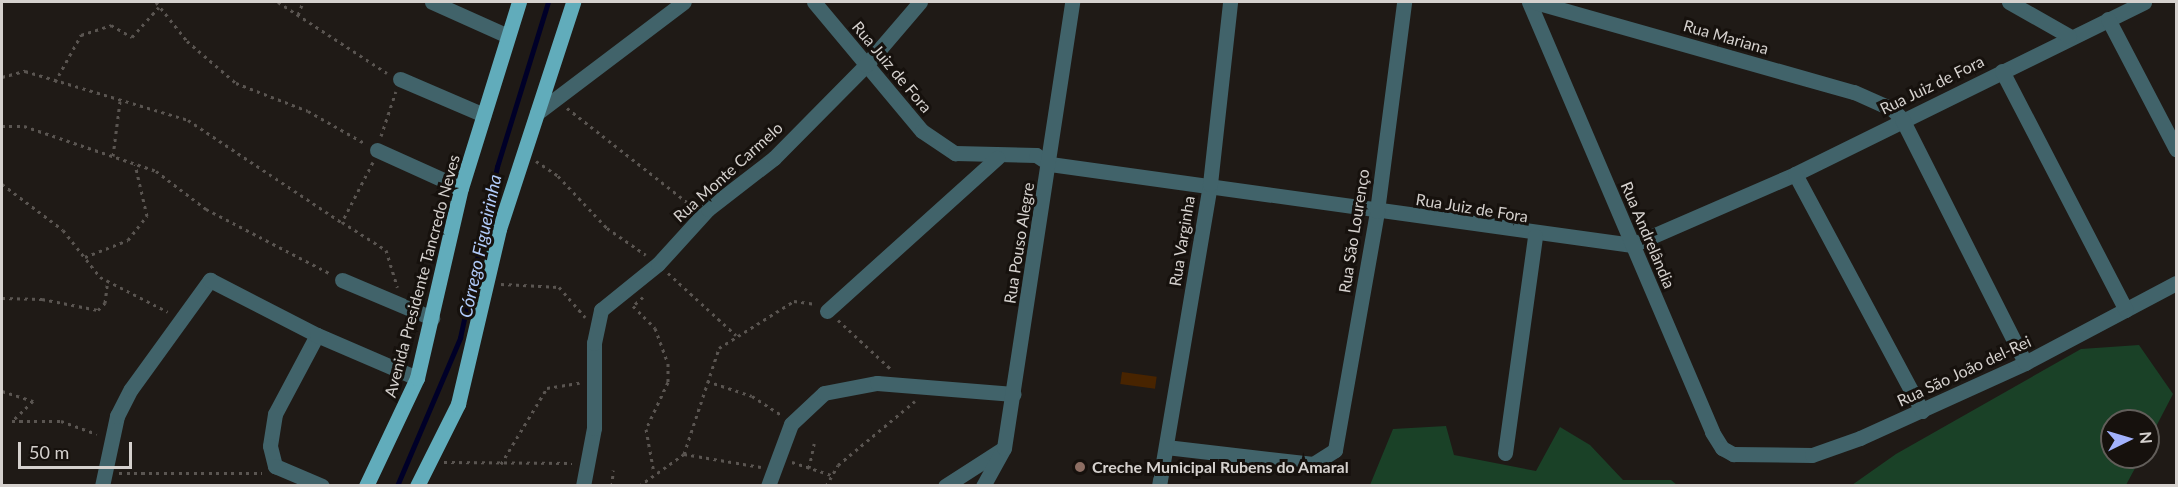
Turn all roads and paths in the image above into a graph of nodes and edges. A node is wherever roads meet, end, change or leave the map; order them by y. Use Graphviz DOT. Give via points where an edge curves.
graph roads {
  1 [pos="156,2"];
  2 [pos="278,2"];
  3 [pos="303,2"];
  4 [pos="432,2"];
  5 [pos="519,2"];
  6 [pos="573,2"];
  7 [pos="684,2"];
  8 [pos="813,2"];
  9 [pos="920,2"];
  10 [pos="1072,2"];
  11 [pos="1230,2"];
  12 [pos="1404,2"];
  13 [pos="1529,2"];
  14 [pos="1534,2"];
  15 [pos="2009,2"];
  16 [pos="2144,2"];
  17 [pos="159,7"];
  18 [pos="298,15"];
  19 [pos="2108,19"];
  20 [pos="508,36"];
  21 [pos="2069,36"];
  22 [pos="866,66"];
  23 [pos="383,71"];
  24 [pos="2002,71"];
  25 [pos="2,77"];
  26 [pos="400,79"];
  27 [pos="55,82"];
  28 [pos="555,99"];
  29 [pos="120,101"];
  30 [pos="537,113"];
  31 [pos="484,115"];
  32 [pos="1902,119"];
  33 [pos="2,126"];
  34 [pos="2176,149"];
  35 [pos="377,150"];
  36 [pos="113,156"];
  37 [pos="997,158"];
  38 [pos="522,159"];
  39 [pos="135,164"];
  40 [pos="1050,164"];
  41 [pos="1796,174"];
  42 [pos="2,184"];
  43 [pos="1210,184"];
  44 [pos="461,188"];
  45 [pos="1377,211"];
  46 [pos="703,214"];
  47 [pos="342,222"];
  48 [pos="1535,236"];
  49 [pos="1632,245"];
  50 [pos="85,258"];
  51 [pos="664,269"];
  52 [pos="342,279"];
  53 [pos="108,280"];
  54 [pos="2176,283"];
  55 [pos="486,287"];
  56 [pos="2,298"];
  57 [pos="394,302"];
  58 [pos="633,306"];
  59 [pos="2126,310"];
  60 [pos="827,311"];
  61 [pos="181,316"];
  62 [pos="432,318"];
  63 [pos="595,331"];
  64 [pos="317,335"];
  65 [pos="736,336"];
  66 [pos="2025,363"];
  67 [pos="417,378"];
  68 [pos="594,381"];
  69 [pos="706,381"];
  70 [pos="896,384"];
  71 [pos="927,386"];
  72 [pos="2,391"];
  73 [pos="1014,394"];
  74 [pos="1922,411"];
  75 [pos="793,422"];
  76 [pos="110,439"];
  77 [pos="814,444"];
  78 [pos="1167,447"];
  79 [pos="1004,448"];
  80 [pos="1505,453"];
  81 [pos="684,454"];
  82 [pos="1755,457"];
  83 [pos="788,460"];
  84 [pos="428,462"];
  85 [pos="589,462"];
  86 [pos="501,464"];
  87 [pos="275,466"];
  88 [pos="809,468"];
  89 [pos="613,470"];
  90 [pos="774,470"];
  91 [pos="654,473"];
  92 [pos="832,476"];
  93 [pos="104,479"];
  94 [pos="322,486"];
  95 [pos="366,486"];
  96 [pos="417,486"];
  97 [pos="583,486"];
  98 [pos="612,486"];
  99 [pos="639,486"];
  100 [pos="768,486"];
  101 [pos="826,486"];
  102 [pos="945,486"];
  103 [pos="983,486"];
  104 [pos="1159,486"];
  1 -- 17 [label="path"];
  2 -- 18 [label="path"];
  3 -- 18 [label="path"];
  4 -- 20 [label="street"];
  5 -- 20 [label="main road, Avenida Presidente Tancredo Neves"];
  6 -- 30 [label="main road"];
  7 -- 28 [label="street"];
  8 -- 22 [label="street, Rua Juiz de Fora"];
  9 -- 22 [label="street, Rua Monte Carmelo"];
  10 -- 40 [label="street, Rua Pouso Alegre"];
  11 -- 43 [label="street, Rua Varginha"];
  12 -- 45 [label="street, Rua São Lourenço"];
  13 -- 49 [label="street, Rua Andrelândia"];
  14 -- 32 [label="street, Rua Mariana" via="1854,92"];
  15 -- 21 [label="street"];
  16 -- 19 [label="street, Rua Juiz de Fora"];
  17 -- 27 [label="path" via="132,37 111,25 81,35"];
  17 -- 35 [label="path" via="187,41 236,83 308,111"];
  18 -- 23 [label="path"];
  19 -- 21 [label="street, Rua Juiz de Fora"];
  19 -- 34 [label="street"];
  20 -- 31 [label="main road, Avenida Presidente Tancredo Neves"];
  21 -- 24 [label="street, Rua Juiz de Fora"];
  22 -- 37 [label="street, Rua Juiz de Fora" via="922,130 955,153"];
  22 -- 46 [label="street, Rua Monte Carmelo" via="774,158"];
  24 -- 32 [label="street, Rua Juiz de Fora"];
  24 -- 59 [label="street"];
  25 -- 27 [label="path" via="25,71"];
  26 -- 31 [label="street"];
  26 -- 35 [label="path"];
  27 -- 29 [label="path"];
  28 -- 30 [label="street"];
  28 -- 46 [label="path"];
  29 -- 36 [label="path"];
  29 -- 47 [label="path" via="188,120"];
  30 -- 38 [label="main road"];
  31 -- 44 [label="main road, Avenida Presidente Tancredo Neves"];
  32 -- 41 [label="street, Rua Juiz de Fora"];
  32 -- 66 [label="street"];
  33 -- 36 [label="path" via="24,126"];
  35 -- 44 [label="street"];
  35 -- 47 [label="path" via="364,188"];
  36 -- 39 [label="path"];
  37 -- 40 [label="street, Rua Juiz de Fora" via="1036,156"];
  37 -- 60 [label="street"];
  38 -- 51 [label="path" via="538,161 558,176 607,228"];
  38 -- 55 [label="main road"];
  39 -- 50 [label="path" via="147,216 128,240"];
  39 -- 52 [label="path" via="156,171 206,209"];
  40 -- 43 [label="street, Rua Juiz de Fora"];
  40 -- 73 [label="street, Rua Pouso Alegre"];
  41 -- 49 [label="street, Rua Juiz de Fora"];
  41 -- 74 [label="street"];
  42 -- 50 [label="path" via="63,230"];
  43 -- 45 [label="street, Rua Juiz de Fora"];
  43 -- 78 [label="street, Rua Varginha"];
  44 -- 62 [label="main road, Avenida Presidente Tancredo Neves"];
  45 -- 48 [label="street, Rua Juiz de Fora"];
  45 -- 78 [label="street, Rua São Lourenço" via="1335,450 1325,461"];
  46 -- 51 [label="street, Rua Monte Carmelo"];
  47 -- 57 [label="path" via="386,250 398,282"];
  48 -- 49 [label="street, Rua Juiz de Fora"];
  48 -- 80 [label="street"];
  49 -- 82 [label="street, Rua Andrelândia" via="1712,432 1722,448"];
  50 -- 53 [label="path"];
  51 -- 63 [label="street, Rua Monte Carmelo" via="613,296"];
  51 -- 65 [label="path"];
  52 -- 57 [label="street"];
  53 -- 56 [label="path" via="105,303 98,310 42,298"];
  53 -- 61 [label="path"];
  54 -- 59 [label="street, Rua São João del-Rei"];
  55 -- 63 [label="path" via="532,281 559,287"];
  55 -- 84 [label="main road" via="458,404"];
  57 -- 62 [label="street"];
  58 -- 91 [label="path" via="655,328 668,363 668,382 646,429"];
  59 -- 66 [label="street, Rua São João del-Rei"];
  60 -- 65 [label="path" via="811,301 794,301"];
  60 -- 70 [label="path" via="891,365"];
  61 -- 64 [label="street" via="213,280"];
  61 -- 76 [label="street" via="131,389"];
  62 -- 67 [label="main road, Avenida Presidente Tancredo Neves"];
  63 -- 68 [label="street, Rua Monte Carmelo"];
  64 -- 67 [label="street"];
  64 -- 87 [label="street" via="270,429"];
  65 -- 69 [label="path" via="719,348"];
  66 -- 74 [label="street, Rua São João del-Rei"];
  67 -- 95 [label="main road, Avenida Presidente Tancredo Neves"];
  68 -- 85 [label="street, Rua Monte Carmelo"];
  68 -- 86 [label="path" via="547,388"];
  69 -- 75 [label="path" via="752,396"];
  69 -- 81 [label="path"];
  70 -- 71 [label="street"];
  70 -- 75 [label="street" via="824,393"];
  71 -- 73 [label="street"];
  71 -- 92 [label="path" via="898,419 875,431"];
  72 -- 76 [label="path" via="33,401 12,421 61,421"];
  73 -- 79 [label="street, Rua Pouso Alegre"];
  74 -- 82 [label="street, Rua São João del-Rei" via="1812,455"];
  75 -- 90 [label="street"];
  76 -- 93 [label="street"];
  77 -- 88 [label="path"];
  78 -- 104 [label="street, Rua Varginha"];
  79 -- 102 [label="street"];
  79 -- 103 [label="street, Rua Pouso Alegre"];
  81 -- 90 [label="path"];
  81 -- 91 [label="path"];
  83 -- 88 [label="path"];
  84 -- 86 [label="path"];
  84 -- 96 [label="main road"];
  85 -- 86 [label="path"];
  85 -- 97 [label="street, Rua Monte Carmelo"];
  87 -- 93 [label="path" via="252,475"];
  87 -- 94 [label="street"];
  88 -- 92 [label="path"];
  89 -- 98 [label="path"];
  90 -- 100 [label="street"];
  91 -- 99 [label="path"];
  92 -- 101 [label="path"];
}
